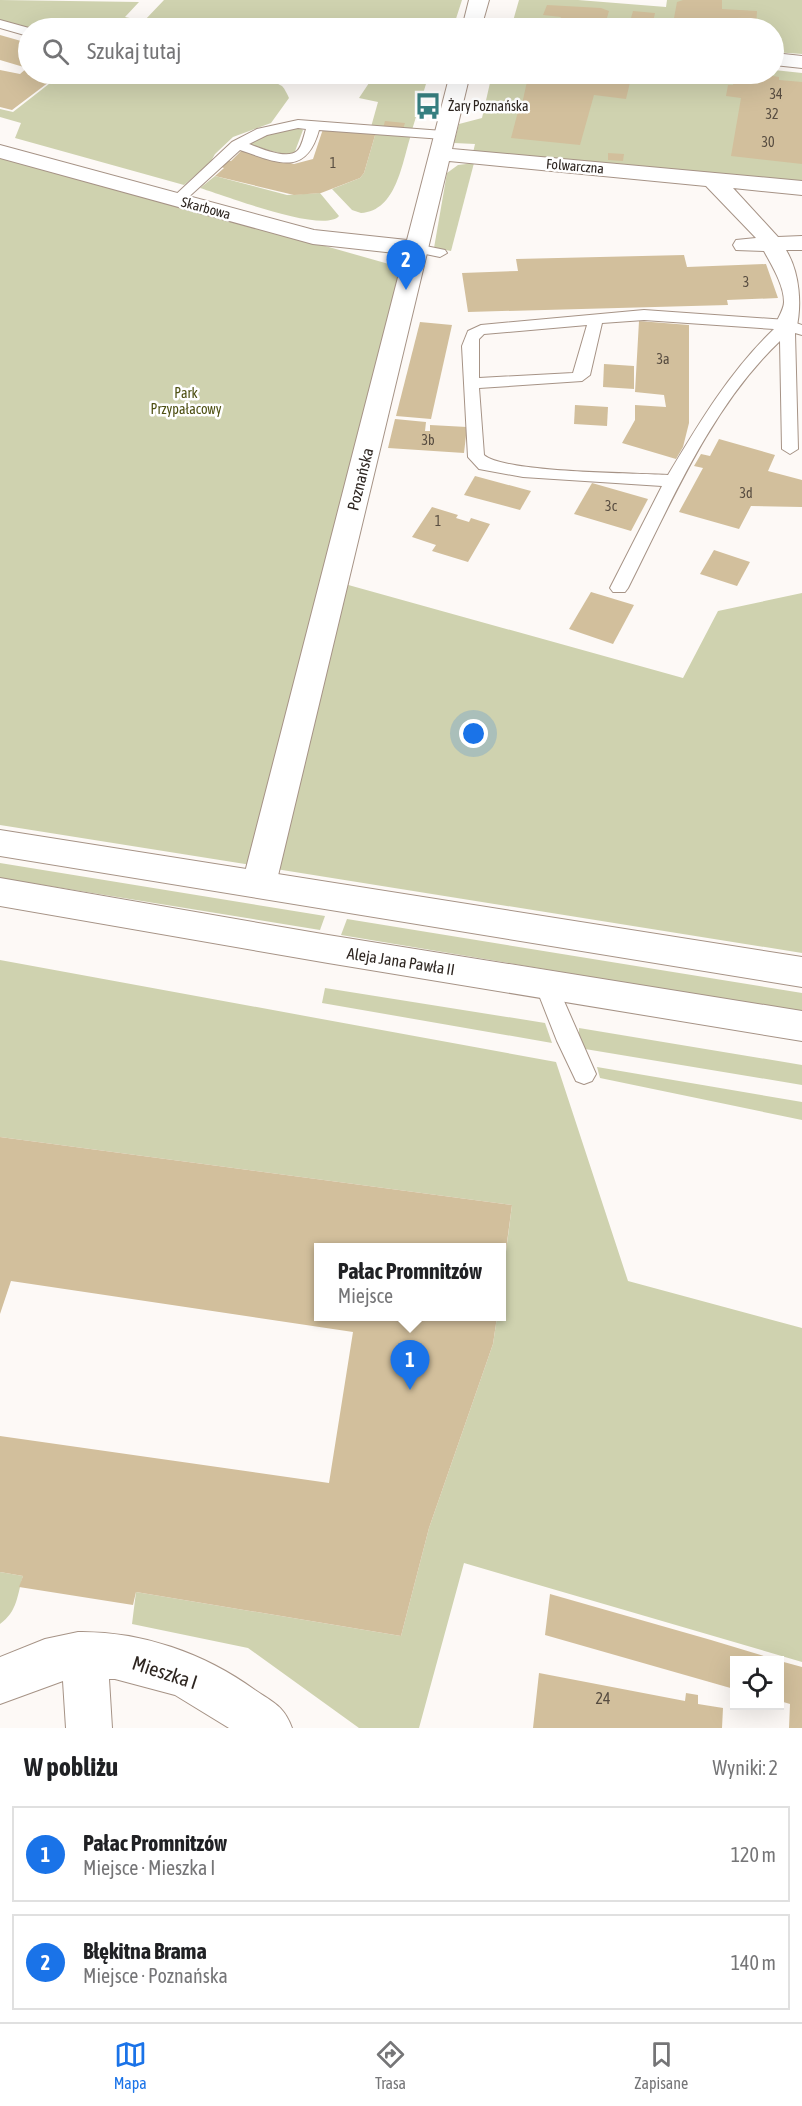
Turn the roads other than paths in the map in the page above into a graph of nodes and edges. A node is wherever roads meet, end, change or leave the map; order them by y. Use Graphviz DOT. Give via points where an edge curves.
graph roads {
  1 [pos="479,0"];
  2 [pos="474,18"];
  3 [pos="0,24"];
  4 [pos="18,29"];
  5 [pos="784,60"];
  6 [pos="802,62"];
  7 [pos="457,84"];
  8 [pos="314,125"];
  9 [pos="441,144"];
  10 [pos="237,145"];
  11 [pos="0,151"];
  12 [pos="37,162"];
  13 [pos="0,174"];
  14 [pos="712,179"];
  15 [pos="802,188"];
  16 [pos="177,200"];
  17 [pos="802,243"];
  18 [pos="772,244"];
  19 [pos="744,245"];
  20 [pos="428,251"];
  21 [pos="596,318"];
  22 [pos="795,327"];
  23 [pos="473,383"];
  24 [pos="790,449"];
  25 [pos="673,481"];
  26 [pos="619,588"];
  27 [pos="0,843"];
  28 [pos="259,884"];
  29 [pos="0,892"];
  30 [pos="802,972"];
  31 [pos="546,985"];
  32 [pos="802,1026"];
  33 [pos="584,1074"];
  34 [pos="84,1655"];
  35 [pos="0,1681"];
  36 [pos="89,1728"];
  37 [pos="269,1728"];
  1 -- 2 [label="street"];
  3 -- 4 [label="lane"];
  5 -- 6 [label="street"];
  7 -- 9 [label="street, Poznańska"];
  8 -- 9 [label="lane"];
  8 -- 10 [label="lane" via="276,127"];
  8 -- 10 [label="lane" via="304,153 296,157 285,158"];
  9 -- 14 [label="street, Folwarczna"];
  9 -- 20 [label="street, Poznańska"];
  10 -- 16 [label="lane"];
  11 -- 12 [label="street, Skarbowa"];
  12 -- 13 [label="street"];
  12 -- 16 [label="street, Skarbowa"];
  14 -- 15 [label="street, Folwarczna"];
  14 -- 18 [label="street"];
  16 -- 20 [label="street, Skarbowa" via="313,237"];
  17 -- 18 [label="street"];
  18 -- 19 [label="street"];
  18 -- 22 [label="street" via="792,284"];
  20 -- 28 [label="street, Poznańska"];
  21 -- 22 [label="lane" via="644,315"];
  21 -- 23 [label="lane" via="582,375"];
  21 -- 23 [label="lane" via="481,330 471,339 468,353"];
  22 -- 24 [label="lane"];
  22 -- 25 [label="lane" via="760,350 723,398"];
  23 -- 25 [label="lane" via="474,447 476,458 485,465 523,472"];
  25 -- 26 [label="lane"];
  27 -- 28 [label="street"];
  28 -- 30 [label="street"];
  29 -- 31 [label="street, Aleja Jana Pawła II"];
  31 -- 32 [label="street, Aleja Jana Pawła II"];
  31 -- 33 [label="lane" via="570,1052"];
  34 -- 35 [label="street, Mieszka I" via="37,1665"];
  34 -- 36 [label="street"];
  34 -- 37 [label="street, Mieszka I" via="114,1657 174,1671 205,1684"];
}
